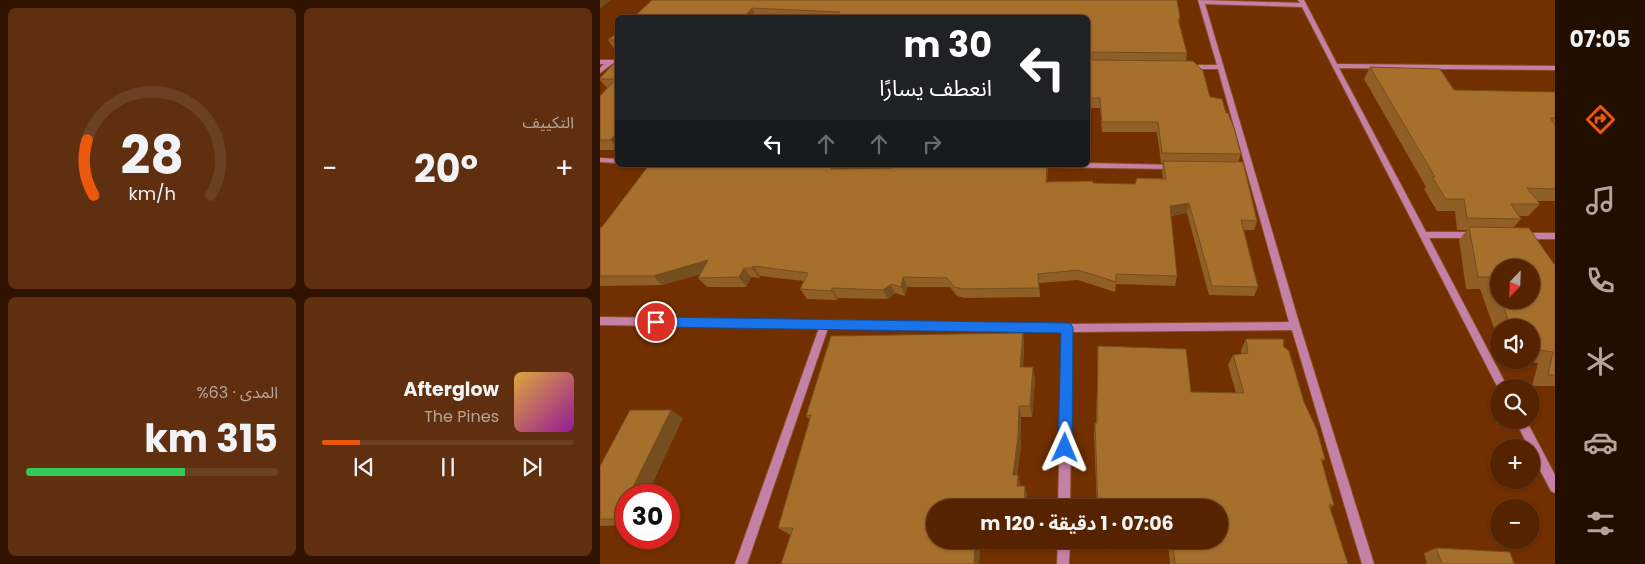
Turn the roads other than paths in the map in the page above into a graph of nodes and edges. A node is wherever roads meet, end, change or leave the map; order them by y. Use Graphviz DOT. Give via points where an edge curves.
graph roads {
  1 [pos="1202,1"];
  2 [pos="1302,2"];
  3 [pos="600,62"];
  4 [pos="610,62"];
  5 [pos="615,62"];
  6 [pos="1335,66"];
  7 [pos="1182,67"];
  8 [pos="1220,67"];
  9 [pos="1555,68"];
  10 [pos="600,71"];
  11 [pos="600,160"];
  12 [pos="615,161"];
  13 [pos="1090,166"];
  14 [pos="1181,167"];
  15 [pos="1424,235"];
  16 [pos="1480,235"];
  17 [pos="1517,236"];
  18 [pos="1555,236"];
  19 [pos="600,322"];
  20 [pos="825,324"];
  21 [pos="1295,326"];
  22 [pos="1067,328"];
  23 [pos="1498,379"];
  24 [pos="1525,429"];
  25 [pos="1555,487"];
  26 [pos="1064,499"];
  27 [pos="1064,549"];
  28 [pos="741,564"];
  29 [pos="1063,564"];
  30 [pos="1368,564"];
  1 -- 2 [label="street"];
  1 -- 8 [label="street"];
  2 -- 6 [label="street"];
  3 -- 4 [label="street"];
  4 -- 5 [label="street"];
  4 -- 10 [label="street"];
  6 -- 9 [label="street"];
  6 -- 15 [label="street"];
  7 -- 8 [label="street"];
  8 -- 21 [label="street" via="1245,168"];
  11 -- 12 [label="street"];
  13 -- 14 [label="street"];
  15 -- 16 [label="street"];
  15 -- 23 [label="street"];
  17 -- 18 [label="street"];
  19 -- 20 [label="street"];
  20 -- 22 [label="street"];
  20 -- 28 [label="street"];
  21 -- 22 [label="street"];
  21 -- 30 [label="street"];
  22 -- 26 [label="street"];
  24 -- 25 [label="street"];
  27 -- 29 [label="street"];
}
